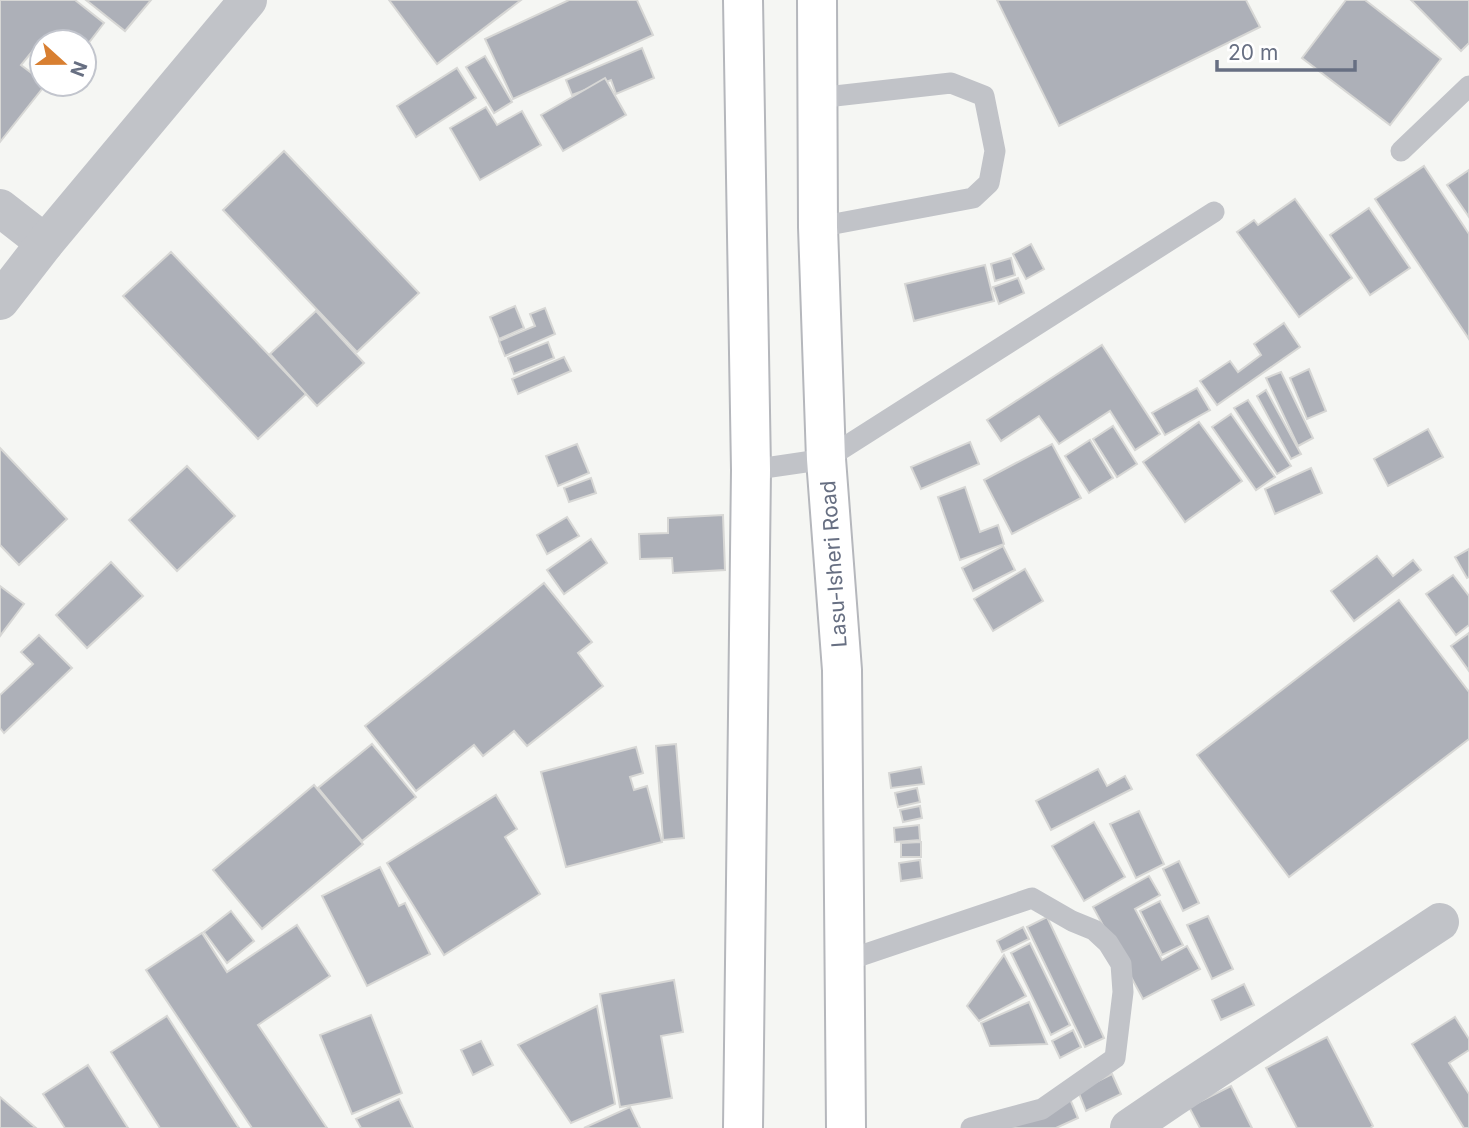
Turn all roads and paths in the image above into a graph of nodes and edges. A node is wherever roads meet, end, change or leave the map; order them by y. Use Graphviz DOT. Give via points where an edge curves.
graph roads {
  1 [pos="248,0"];
  2 [pos="743,0"];
  3 [pos="817,0"];
  4 [pos="1469,86"];
  5 [pos="817,98"];
  6 [pos="1401,151"];
  7 [pos="0,208"];
  8 [pos="1214,212"];
  9 [pos="818,227"];
  10 [pos="45,243"];
  11 [pos="0,301"];
  12 [pos="826,458"];
  13 [pos="751,470"];
  14 [pos="1440,922"];
  15 [pos="845,961"];
  16 [pos="743,1128"];
  17 [pos="846,1128"];
  18 [pos="971,1128"];
  19 [pos="1129,1128"];
  1 -- 10 [label="street"];
  2 -- 13 [label="main road"];
  3 -- 5 [label="main road, Lasu-Isheri Road"];
  4 -- 6 [label="lane"];
  5 -- 9 [label="main road, Lasu-Isheri Road"];
  5 -- 9 [label="lane" via="951,83 984,96 995,150 989,183 973,198"];
  7 -- 10 [label="street"];
  8 -- 12 [label="lane"];
  9 -- 12 [label="main road, Lasu-Isheri Road"];
  10 -- 11 [label="street"];
  12 -- 13 [label="lane"];
  12 -- 15 [label="main road, Lasu-Isheri Road" via="842,670"];
  13 -- 16 [label="main road"];
  14 -- 19 [label="street"];
  15 -- 17 [label="main road, Lasu-Isheri Road"];
  15 -- 18 [label="lane" via="1032,898 1094,930 1108,943 1121,964 1123,992 1115,1058 1042,1109"];
}
